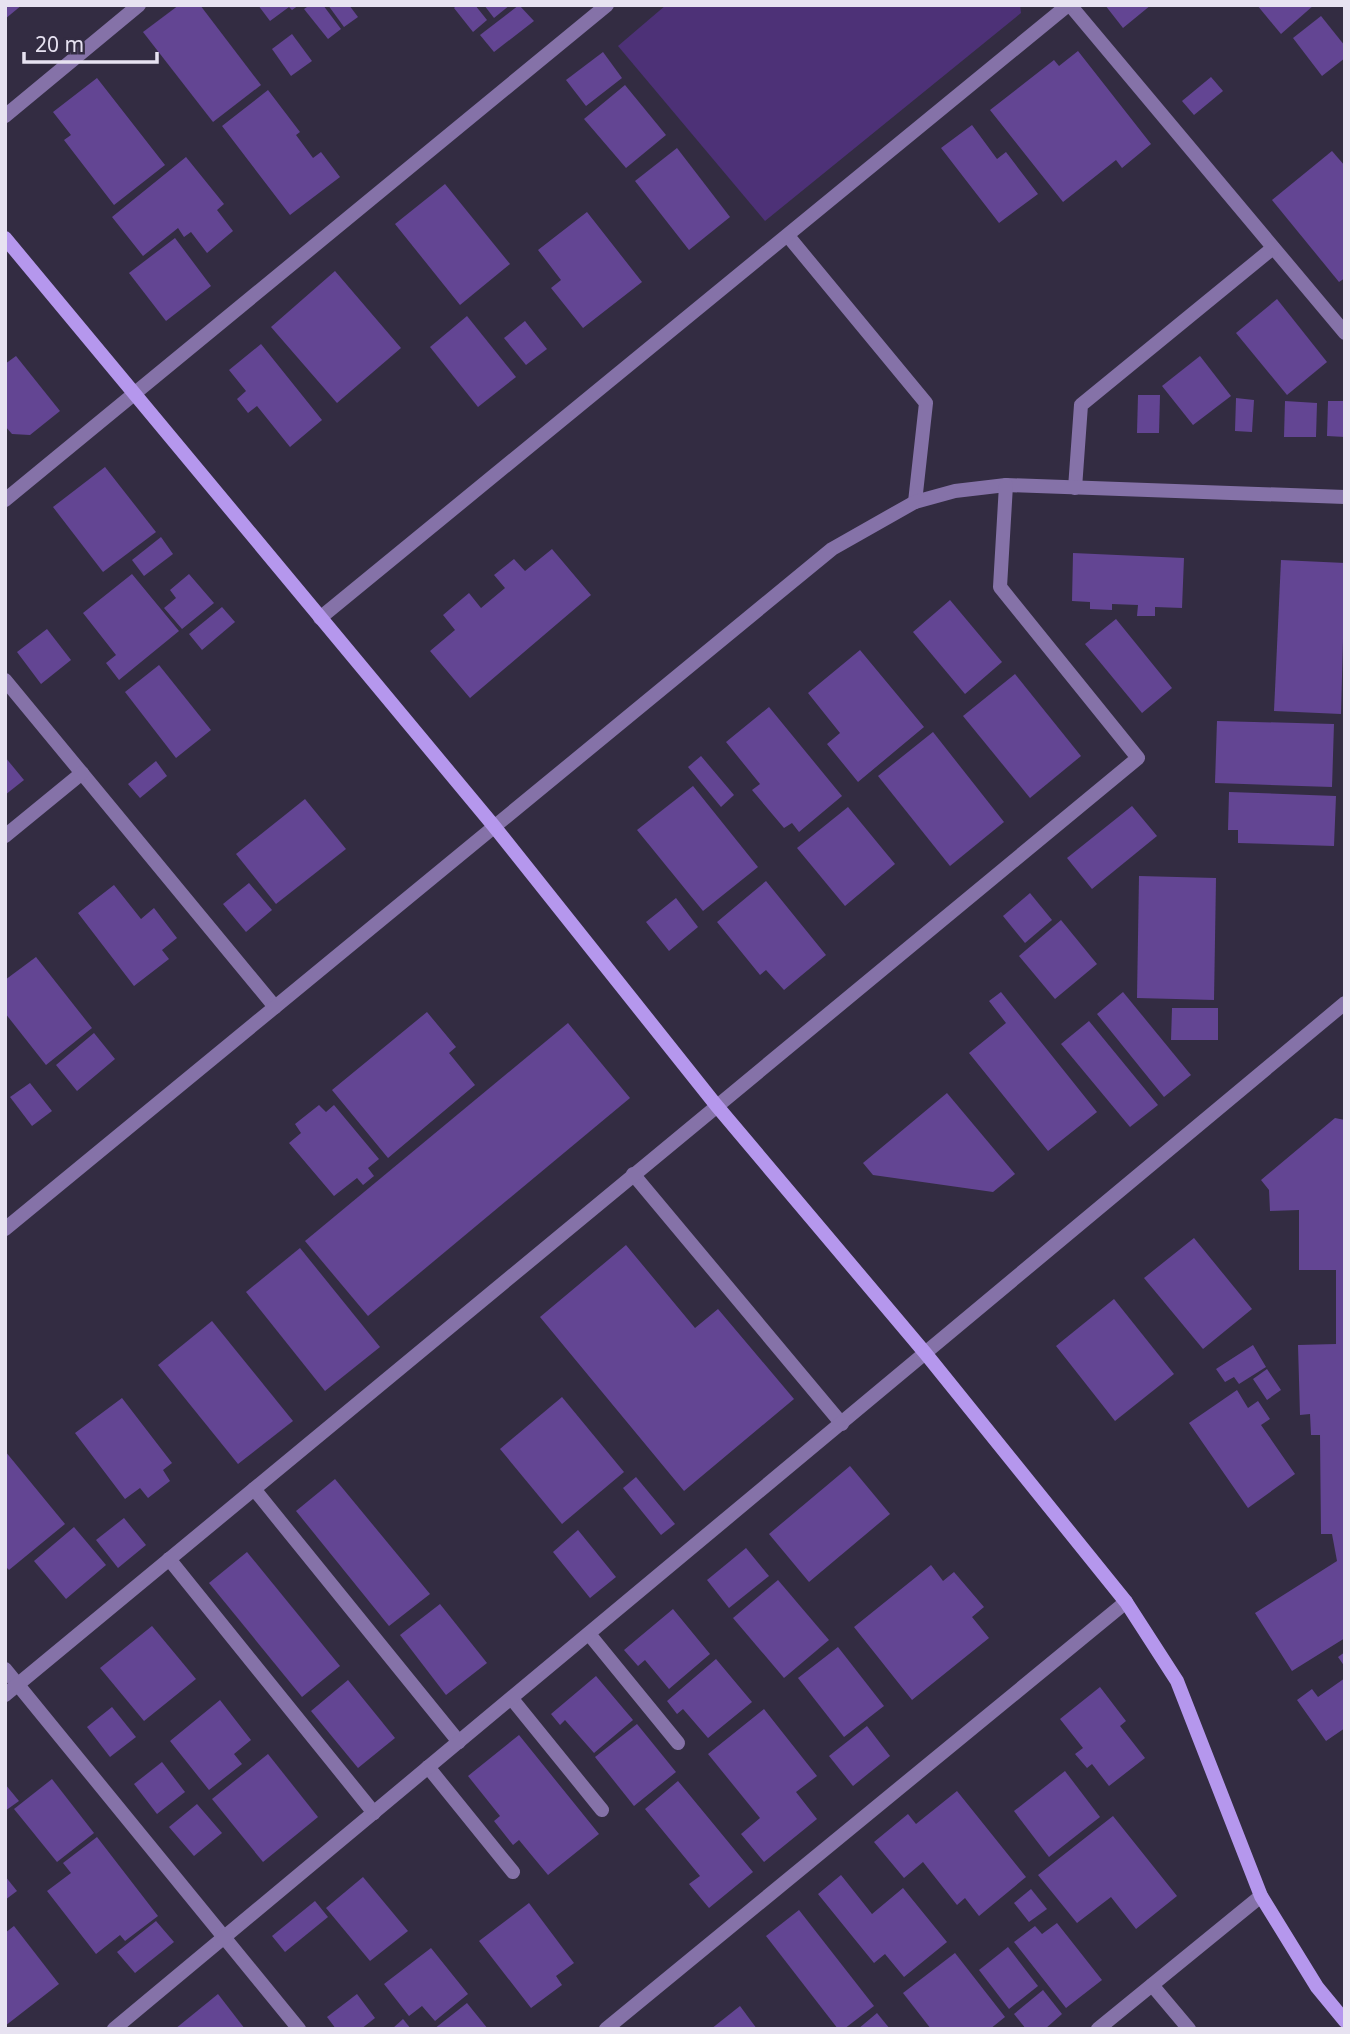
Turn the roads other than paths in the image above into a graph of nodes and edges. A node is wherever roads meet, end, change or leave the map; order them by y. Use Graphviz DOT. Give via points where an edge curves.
graph roads {
  1 [pos="139,5"];
  2 [pos="607,5"];
  3 [pos="1069,5"];
  4 [pos="5,116"];
  5 [pos="788,236"];
  6 [pos="5,238"];
  7 [pos="1273,248"];
  8 [pos="1345,333"];
  9 [pos="134,396"];
  10 [pos="1006,485"];
  11 [pos="1075,488"];
  12 [pos="1345,496"];
  13 [pos="5,500"];
  14 [pos="915,502"];
  15 [pos="320,618"];
  16 [pos="5,680"];
  17 [pos="82,773"];
  18 [pos="493,825"];
  19 [pos="5,836"];
  20 [pos="1345,1003"];
  21 [pos="275,1007"];
  22 [pos="716,1105"];
  23 [pos="633,1174"];
  24 [pos="5,1229"];
  25 [pos="926,1354"];
  26 [pos="842,1424"];
  27 [pos="254,1489"];
  28 [pos="169,1559"];
  29 [pos="1126,1602"];
  30 [pos="589,1634"];
  31 [pos="5,1669"];
  32 [pos="18,1685"];
  33 [pos="5,1695"];
  34 [pos="512,1699"];
  35 [pos="459,1742"];
  36 [pos="678,1743"];
  37 [pos="428,1767"];
  38 [pos="602,1810"];
  39 [pos="374,1813"];
  40 [pos="513,1872"];
  41 [pos="1261,1896"];
  42 [pos="225,1937"];
  43 [pos="1152,1986"];
  44 [pos="1345,2021"];
  45 [pos="114,2029"];
  46 [pos="299,2029"];
  47 [pos="606,2029"];
  48 [pos="1098,2029"];
  49 [pos="1189,2029"];
  1 -- 4 [label="street"];
  2 -- 9 [label="street"];
  3 -- 5 [label="street"];
  3 -- 7 [label="street"];
  5 -- 14 [label="street" via="926,403"];
  5 -- 15 [label="street"];
  6 -- 9 [label="street"];
  7 -- 8 [label="street"];
  7 -- 11 [label="street" via="1081,405"];
  9 -- 13 [label="street"];
  9 -- 15 [label="street"];
  10 -- 11 [label="street"];
  10 -- 14 [label="street"];
  10 -- 22 [label="street" via="1000,587 1138,758"];
  11 -- 12 [label="street"];
  14 -- 18 [label="street" via="832,549"];
  15 -- 18 [label="street"];
  16 -- 17 [label="street"];
  17 -- 19 [label="street"];
  17 -- 21 [label="street"];
  18 -- 21 [label="street"];
  18 -- 22 [label="street"];
  20 -- 25 [label="street"];
  21 -- 24 [label="street"];
  22 -- 23 [label="street"];
  22 -- 25 [label="street"];
  23 -- 26 [label="street"];
  23 -- 27 [label="street"];
  25 -- 26 [label="street"];
  25 -- 29 [label="street"];
  26 -- 30 [label="street"];
  27 -- 28 [label="street"];
  27 -- 35 [label="street"];
  28 -- 32 [label="street"];
  28 -- 39 [label="street"];
  29 -- 41 [label="street" via="1177,1681"];
  29 -- 47 [label="street"];
  30 -- 34 [label="street"];
  30 -- 36 [label="street"];
  31 -- 32 [label="street"];
  32 -- 33 [label="street"];
  32 -- 42 [label="street"];
  34 -- 35 [label="street"];
  34 -- 38 [label="street"];
  35 -- 37 [label="street"];
  37 -- 39 [label="street"];
  37 -- 40 [label="street"];
  39 -- 42 [label="street"];
  41 -- 43 [label="street"];
  41 -- 44 [label="street" via="1317,1987"];
  42 -- 45 [label="street"];
  42 -- 46 [label="street"];
  43 -- 48 [label="street"];
  43 -- 49 [label="street"];
}
